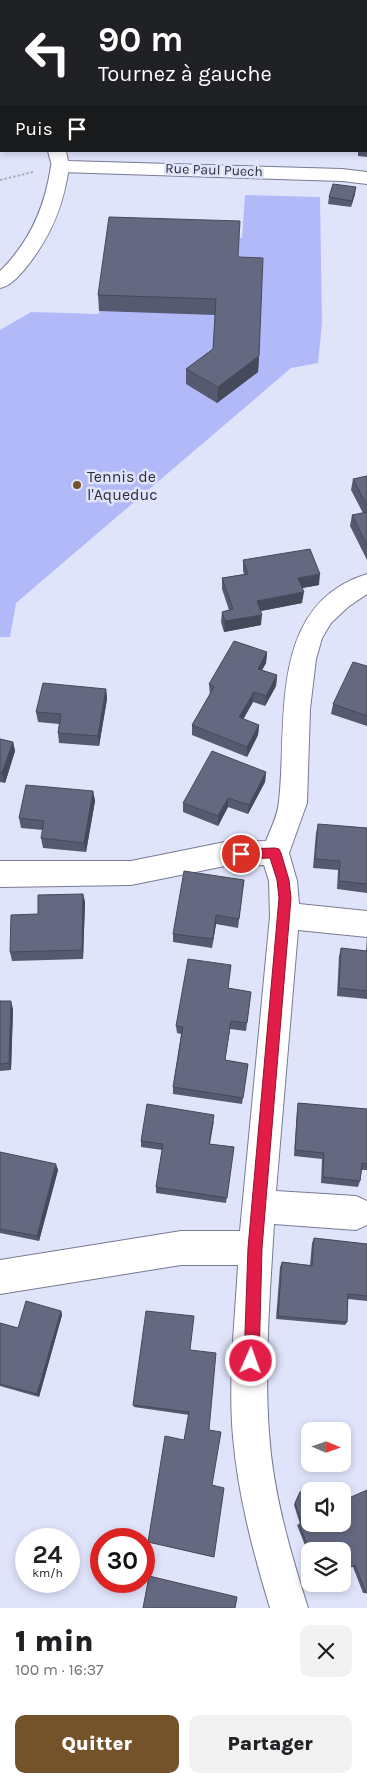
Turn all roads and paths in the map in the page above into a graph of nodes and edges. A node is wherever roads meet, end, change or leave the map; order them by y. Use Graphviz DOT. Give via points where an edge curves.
graph roads {
  1 [pos="58,159"];
  2 [pos="367,178"];
  3 [pos="0,180"];
  4 [pos="0,282"];
  5 [pos="367,582"];
  6 [pos="275,853"];
  7 [pos="0,874"];
  8 [pos="285,916"];
  9 [pos="367,924"];
  10 [pos="260,1206"];
  11 [pos="356,1213"];
  12 [pos="255,1248"];
  13 [pos="0,1277"];
  14 [pos="289,1608"];
  1 -- 2 [label="street, Rue Paul Puech"];
  1 -- 3 [label="path"];
  1 -- 4 [label="street" via="58,187 42,231 30,250"];
  5 -- 6 [label="street" via="330,608 316,624 306,644 299,688 292,803"];
  6 -- 7 [label="street" via="224,854 131,873"];
  6 -- 8 [label="street" via="283,880"];
  8 -- 9 [label="street"];
  8 -- 10 [label="street"];
  10 -- 11 [label="street"];
  10 -- 12 [label="street"];
  12 -- 13 [label="street" via="181,1248"];
  12 -- 14 [label="street" via="251,1435 272,1555"];
}
